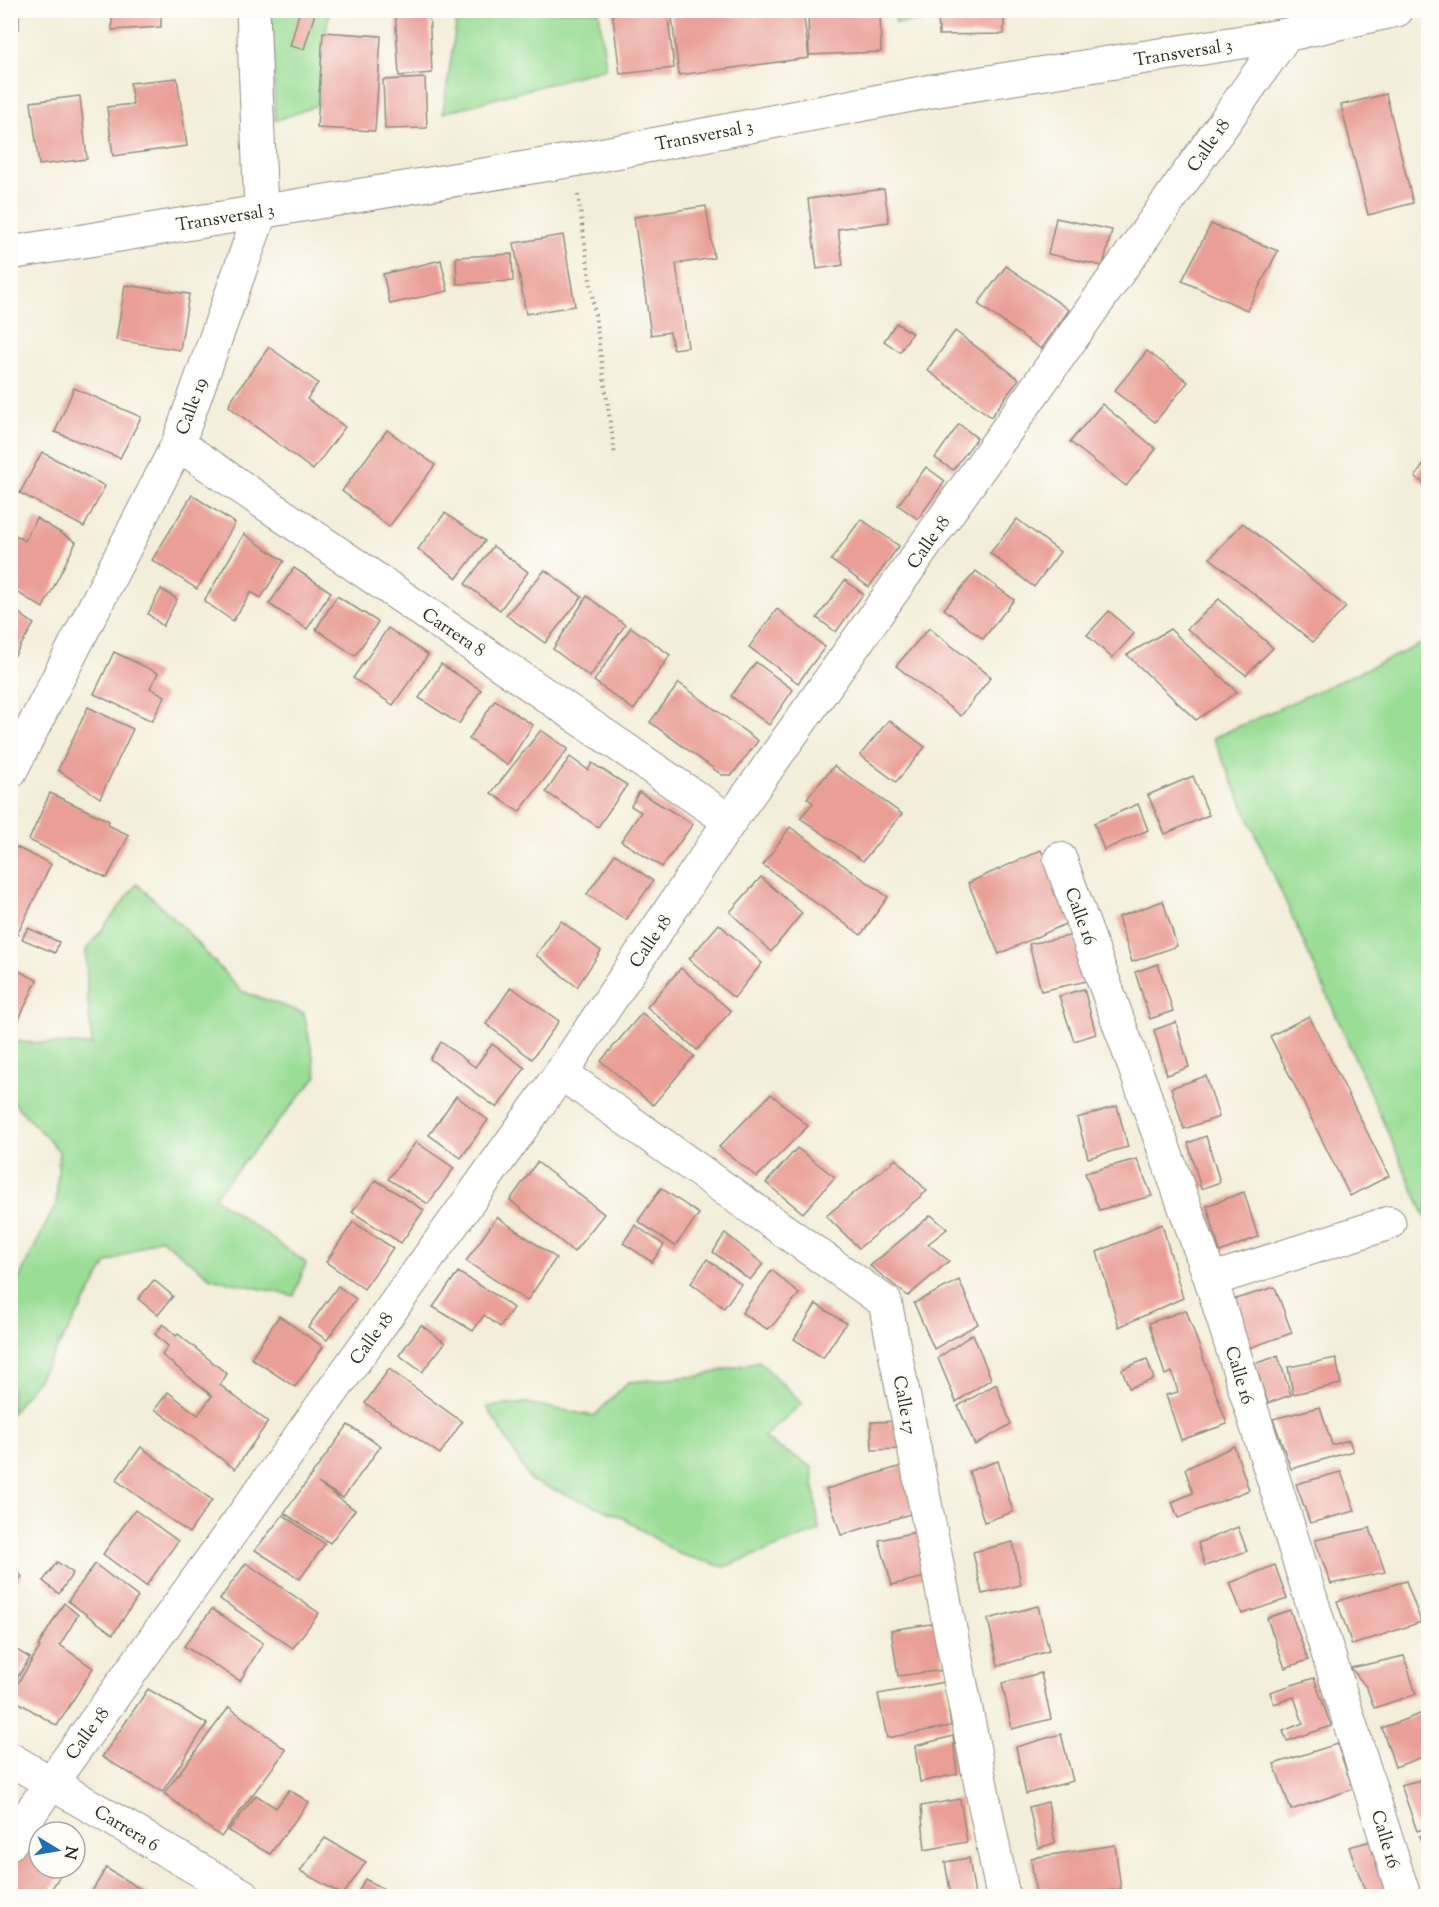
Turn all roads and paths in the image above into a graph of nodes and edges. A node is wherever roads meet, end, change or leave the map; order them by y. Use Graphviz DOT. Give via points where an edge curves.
graph roads {
  1 [pos="253,10"];
  2 [pos="1396,10"];
  3 [pos="1286,35"];
  4 [pos="578,193"];
  5 [pos="261,211"];
  6 [pos="10,253"];
  7 [pos="178,444"];
  8 [pos="615,456"];
  9 [pos="10,772"];
  10 [pos="730,821"];
  11 [pos="1060,859"];
  12 [pos="561,1073"];
  13 [pos="1389,1223"];
  14 [pos="1211,1280"];
  15 [pos="10,1759"];
  16 [pos="51,1782"];
  17 [pos="10,1843"];
  18 [pos="244,1896"];
  19 [pos="1003,1896"];
  20 [pos="1404,1896"];
  1 -- 5 [label="street, Calle 19"];
  2 -- 3 [label="street, Transversal 3"];
  3 -- 5 [label="street, Transversal 3" via="932,92 574,160"];
  3 -- 10 [label="street, Calle 18"];
  4 -- 8 [label="path"];
  5 -- 6 [label="street, Transversal 3"];
  5 -- 7 [label="street, Calle 19"];
  7 -- 9 [label="street, Calle 19"];
  7 -- 10 [label="street, Carrera 8"];
  10 -- 12 [label="street, Calle 18"];
  11 -- 14 [label="street, Calle 16"];
  12 -- 16 [label="street, Calle 18"];
  12 -- 19 [label="street, Calle 17" via="885,1302"];
  13 -- 14 [label="street"];
  14 -- 20 [label="street, Calle 16"];
  15 -- 16 [label="street, Carrera 6"];
  16 -- 17 [label="street, Calle 18"];
  16 -- 18 [label="street, Carrera 6"];
}
